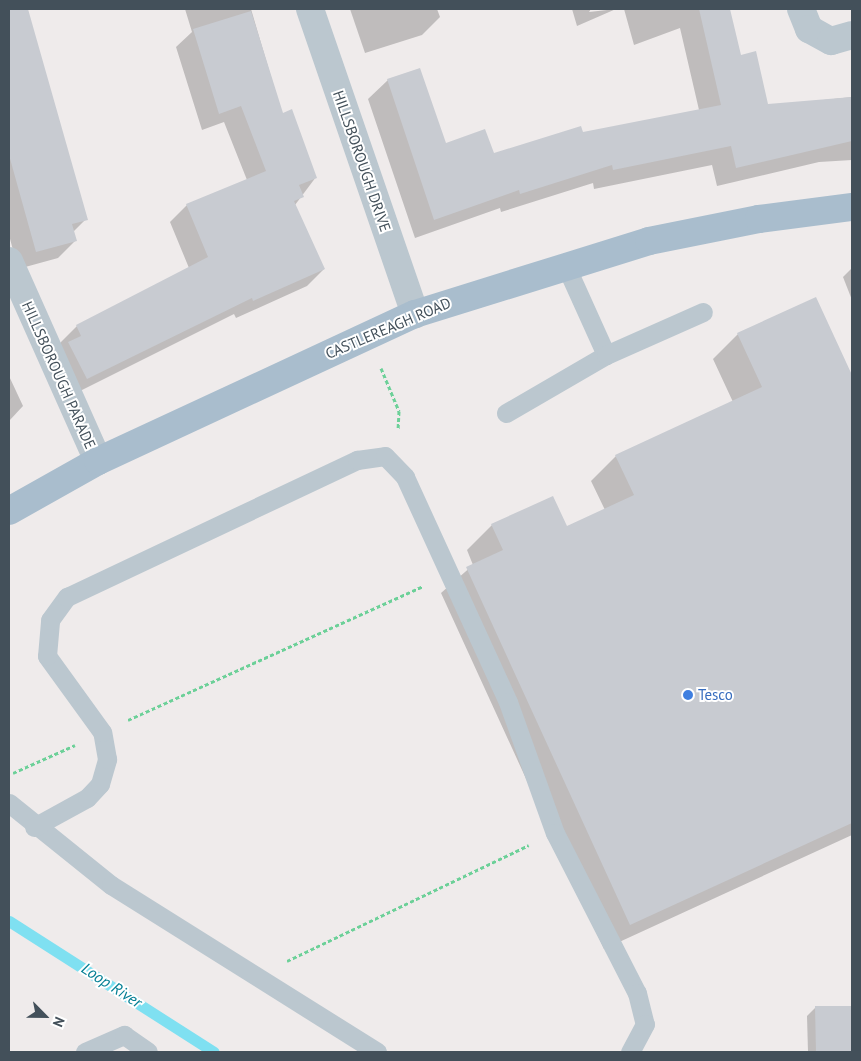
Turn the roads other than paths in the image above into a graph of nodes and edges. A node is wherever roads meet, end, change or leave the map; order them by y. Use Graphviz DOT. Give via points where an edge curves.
graph roads {
  1 [pos="310,9"];
  2 [pos="802,9"];
  3 [pos="852,35"];
  4 [pos="852,207"];
  5 [pos="9,261"];
  6 [pos="565,264"];
  7 [pos="703,312"];
  8 [pos="415,314"];
  9 [pos="606,355"];
  10 [pos="506,413"];
  11 [pos="98,460"];
  12 [pos="9,511"];
  13 [pos="9,802"];
  14 [pos="34,827"];
  15 [pos="85,1052"];
  16 [pos="148,1052"];
  17 [pos="377,1052"];
  18 [pos="630,1052"];
  1 -- 8 [label="street, HILLSBOROUGH DRIVE"];
  2 -- 3 [label="street" via="810,30 831,41"];
  4 -- 6 [label="main road, CASTLEREAGH ROAD" via="741,222"];
  5 -- 11 [label="street, HILLSBOROUGH PARADE"];
  6 -- 8 [label="main road, CASTLEREAGH ROAD"];
  6 -- 9 [label="lane"];
  7 -- 9 [label="lane"];
  8 -- 11 [label="main road, CASTLEREAGH ROAD"];
  9 -- 10 [label="lane"];
  11 -- 12 [label="main road, CASTLEREAGH ROAD"];
  13 -- 14 [label="lane"];
  14 -- 17 [label="lane" via="111,885"];
  14 -- 18 [label="lane" via="87,798 100,784 107,758 102,732 47,656 50,620 67,597 357,460 385,456 397,466 449,575 508,702 554,833 637,993 645,1024"];
  15 -- 16 [label="lane" via="124,1035"];
}
